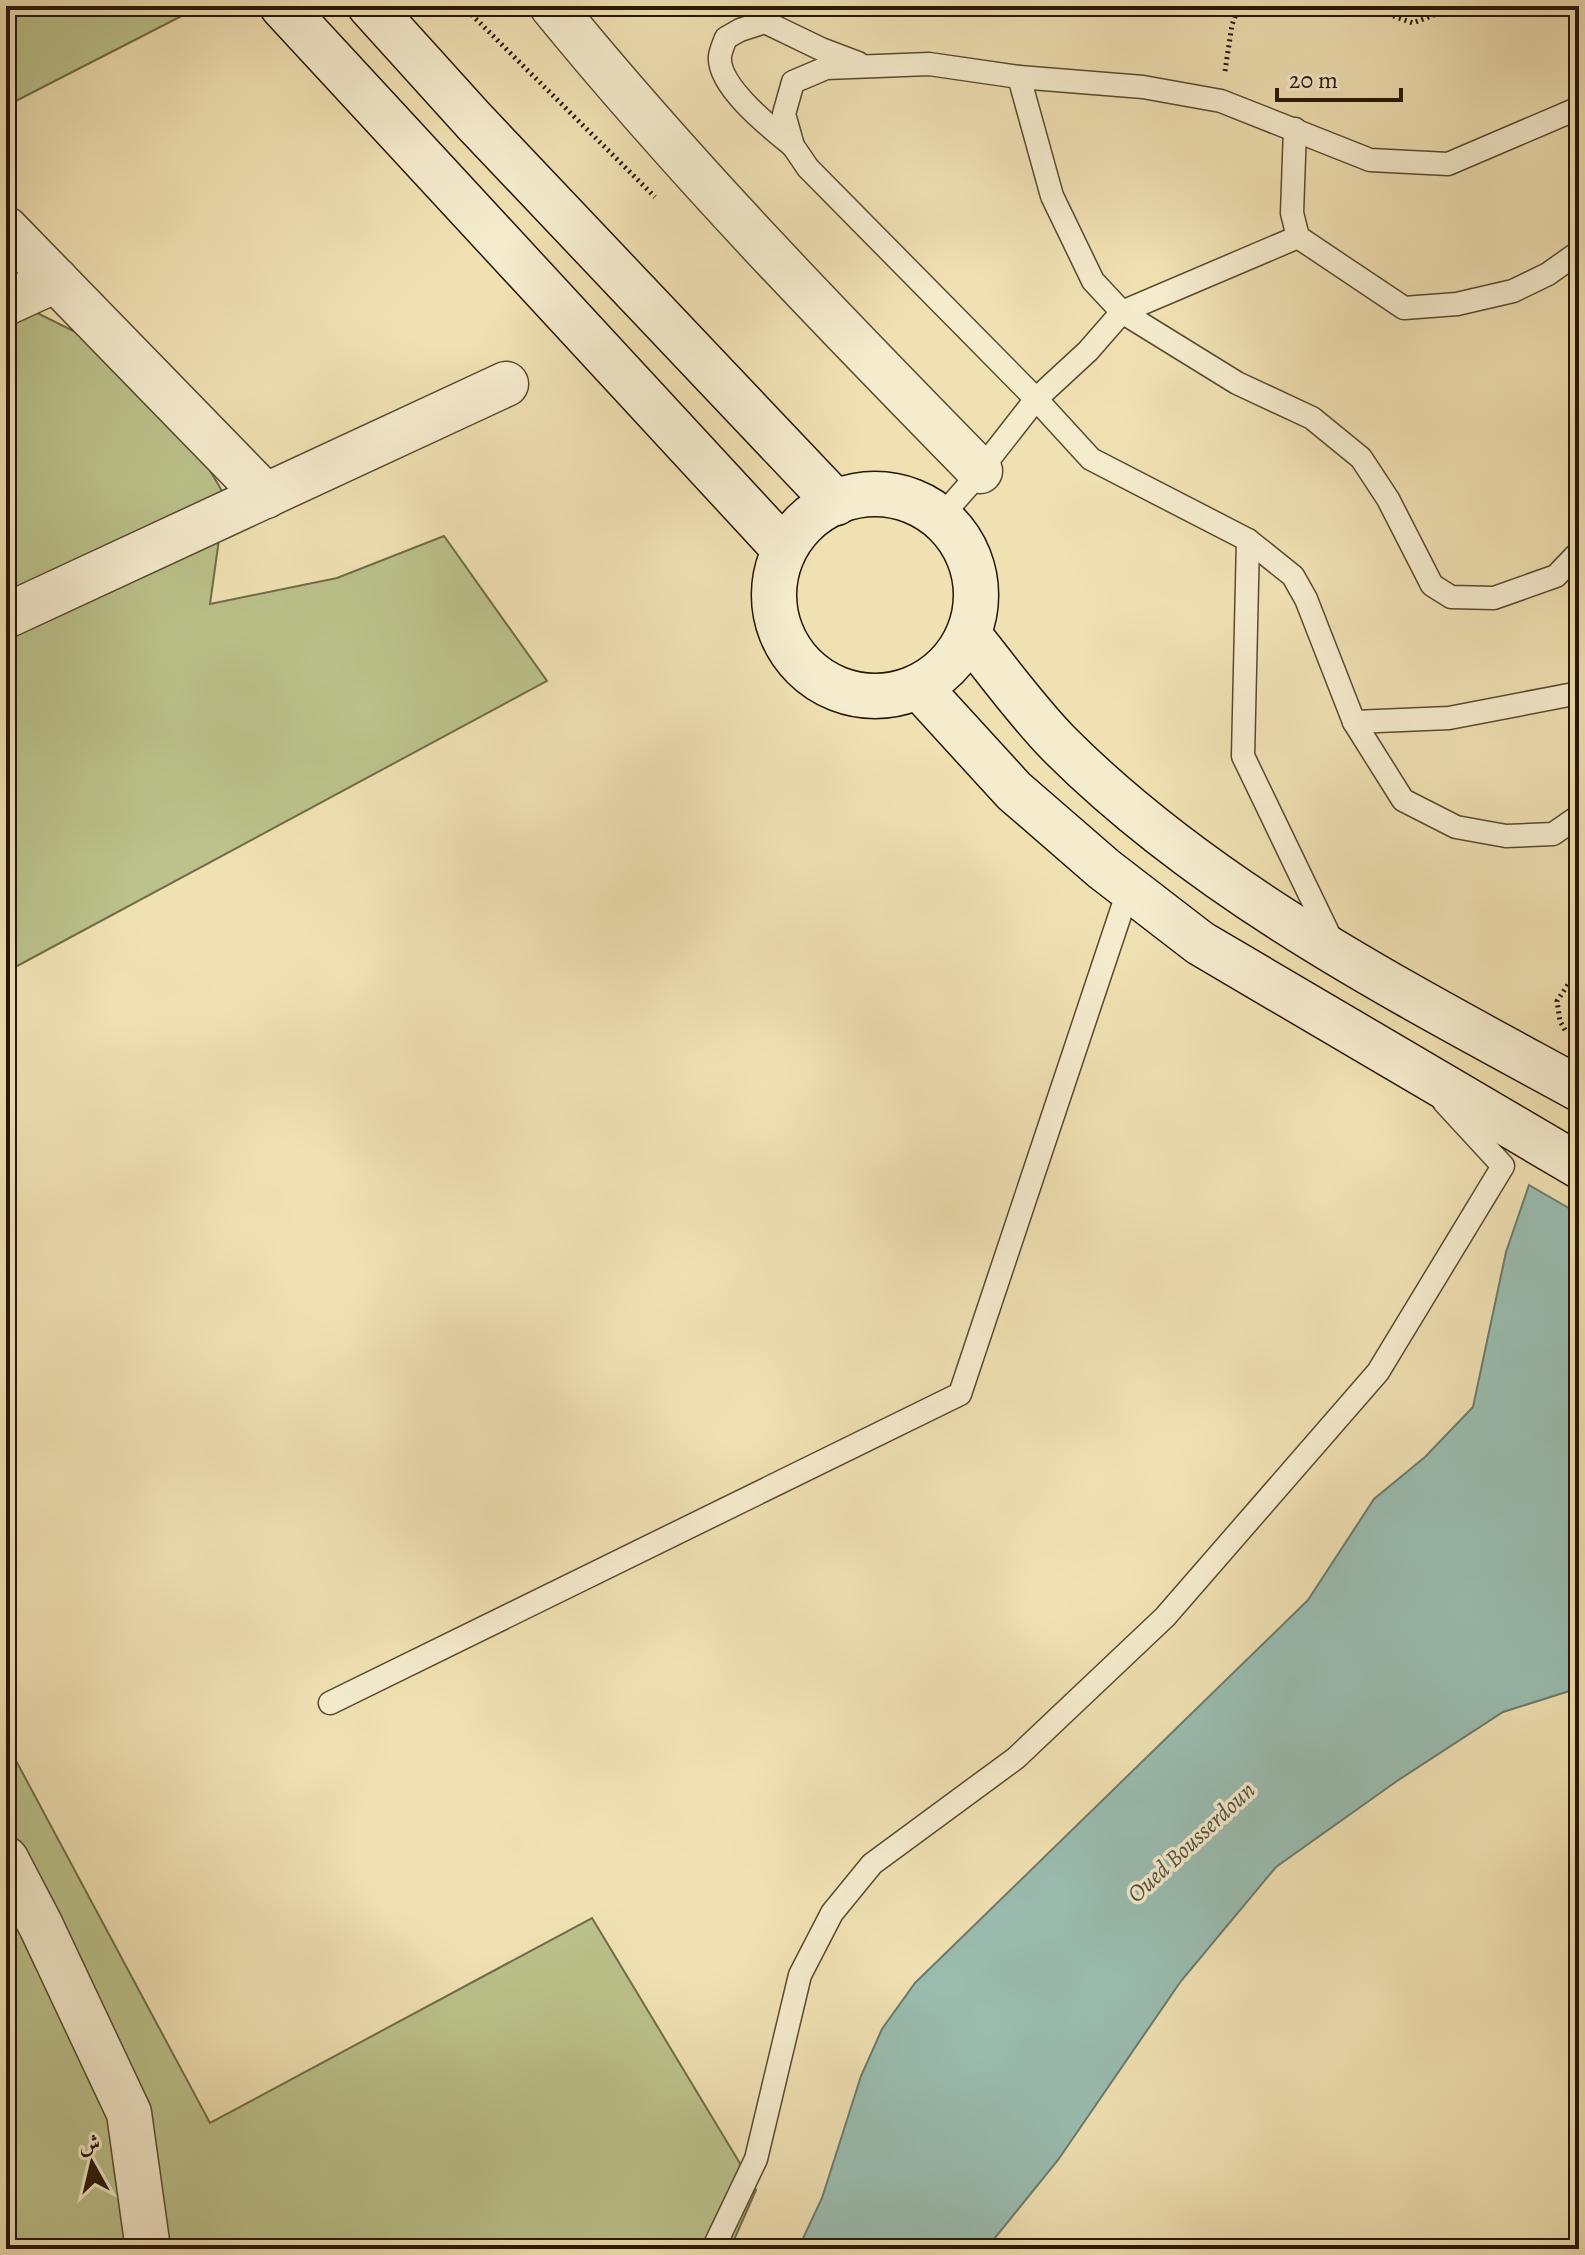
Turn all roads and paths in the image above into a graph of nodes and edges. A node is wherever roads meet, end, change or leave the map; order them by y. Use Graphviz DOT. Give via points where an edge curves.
graph roads {
  1 [pos="282,6"];
  2 [pos="370,6"];
  3 [pos="552,6"];
  4 [pos="1239,6"];
  5 [pos="1365,6"];
  6 [pos="1457,6"];
  7 [pos="873,68"];
  8 [pos="1019,77"];
  9 [pos="1221,101"];
  10 [pos="1579,108"];
  11 [pos="1295,129"];
  12 [pos="793,146"];
  13 [pos="6,229"];
  14 [pos="1298,237"];
  15 [pos="1579,252"];
  16 [pos="56,280"];
  17 [pos="6,303"];
  18 [pos="1122,312"];
  19 [pos="506,384"];
  20 [pos="1036,399"];
  21 [pos="980,471"];
  22 [pos="266,496"];
  23 [pos="836,503"];
  24 [pos="939,519"];
  25 [pos="1248,540"];
  26 [pos="784,549"];
  27 [pos="1579,552"];
  28 [pos="6,616"];
  29 [pos="969,635"];
  30 [pos="919,687"];
  31 [pos="1579,693"];
  32 [pos="1354,722"];
  33 [pos="1579,816"];
  34 [pos="1129,888"];
  35 [pos="1337,951"];
  36 [pos="1579,968"];
  37 [pos="1567,1034"];
  38 [pos="1416,1072"];
  39 [pos="1579,1089"];
  40 [pos="1579,1166"];
  41 [pos="330,1703"];
  42 [pos="6,1859"];
  43 [pos="148,2249"];
  44 [pos="713,2249"];
  1 -- 26 [label="main road"];
  2 -- 23 [label="main road"];
  3 -- 21 [label="main road" via="799,284"];
  4 -- 9 [label="path"];
  5 -- 6 [label="path" via="1413,23"];
  7 -- 8 [label="lane" via="929,64"];
  7 -- 12 [label="lane" via="826,68 793,82 784,114"];
  7 -- 12 [label="lane" via="765,22 726,38 720,57 725,78 759,118"];
  8 -- 9 [label="lane" via="1143,87"];
  8 -- 18 [label="lane" via="1052,196 1093,281"];
  9 -- 11 [label="lane"];
  10 -- 11 [label="lane" via="1448,164 1370,160"];
  11 -- 14 [label="lane" via="1292,213"];
  12 -- 20 [label="lane" via="808,168"];
  13 -- 16 [label="main road"];
  14 -- 15 [label="lane" via="1404,308 1457,304 1513,291"];
  14 -- 18 [label="lane"];
  16 -- 17 [label="main road"];
  16 -- 22 [label="main road"];
  18 -- 20 [label="lane"];
  18 -- 27 [label="lane" via="1237,383 1312,418 1361,458 1432,585 1451,597 1494,598 1556,576"];
  19 -- 22 [label="main road"];
  20 -- 21 [label="lane"];
  20 -- 25 [label="lane" via="1091,459"];
  21 -- 24 [label="lane"];
  22 -- 28 [label="main road"];
  23 -- 24 [label="main road" via="854,496 890,495 924,506"];
  23 -- 26 [label="main road" via="821,509"];
  24 -- 29 [label="main road" via="953,530 971,560 977,601"];
  25 -- 32 [label="lane" via="1293,576"];
  25 -- 35 [label="lane" via="1243,756"];
  26 -- 30 [label="main road" via="774,583 777,624 792,656 838,691 885,697"];
  29 -- 30 [label="main road" via="948,667"];
  29 -- 35 [label="main road" via="1056,741 1108,790 1218,878"];
  30 -- 34 [label="main road" via="1014,791"];
  31 -- 32 [label="lane" via="1449,718"];
  32 -- 33 [label="lane" via="1403,800 1456,827 1506,836 1553,834"];
  34 -- 38 [label="main road" via="1200,943"];
  34 -- 41 [label="lane" via="960,1394"];
  35 -- 39 [label="main road"];
  36 -- 37 [label="path" via="1557,1001"];
  38 -- 40 [label="main road"];
  38 -- 44 [label="lane" via="1503,1166 1378,1372 1165,1617 1016,1758 872,1864 832,1913 800,1975 756,2159"];
  42 -- 43 [label="main road" via="129,2113"];
}
